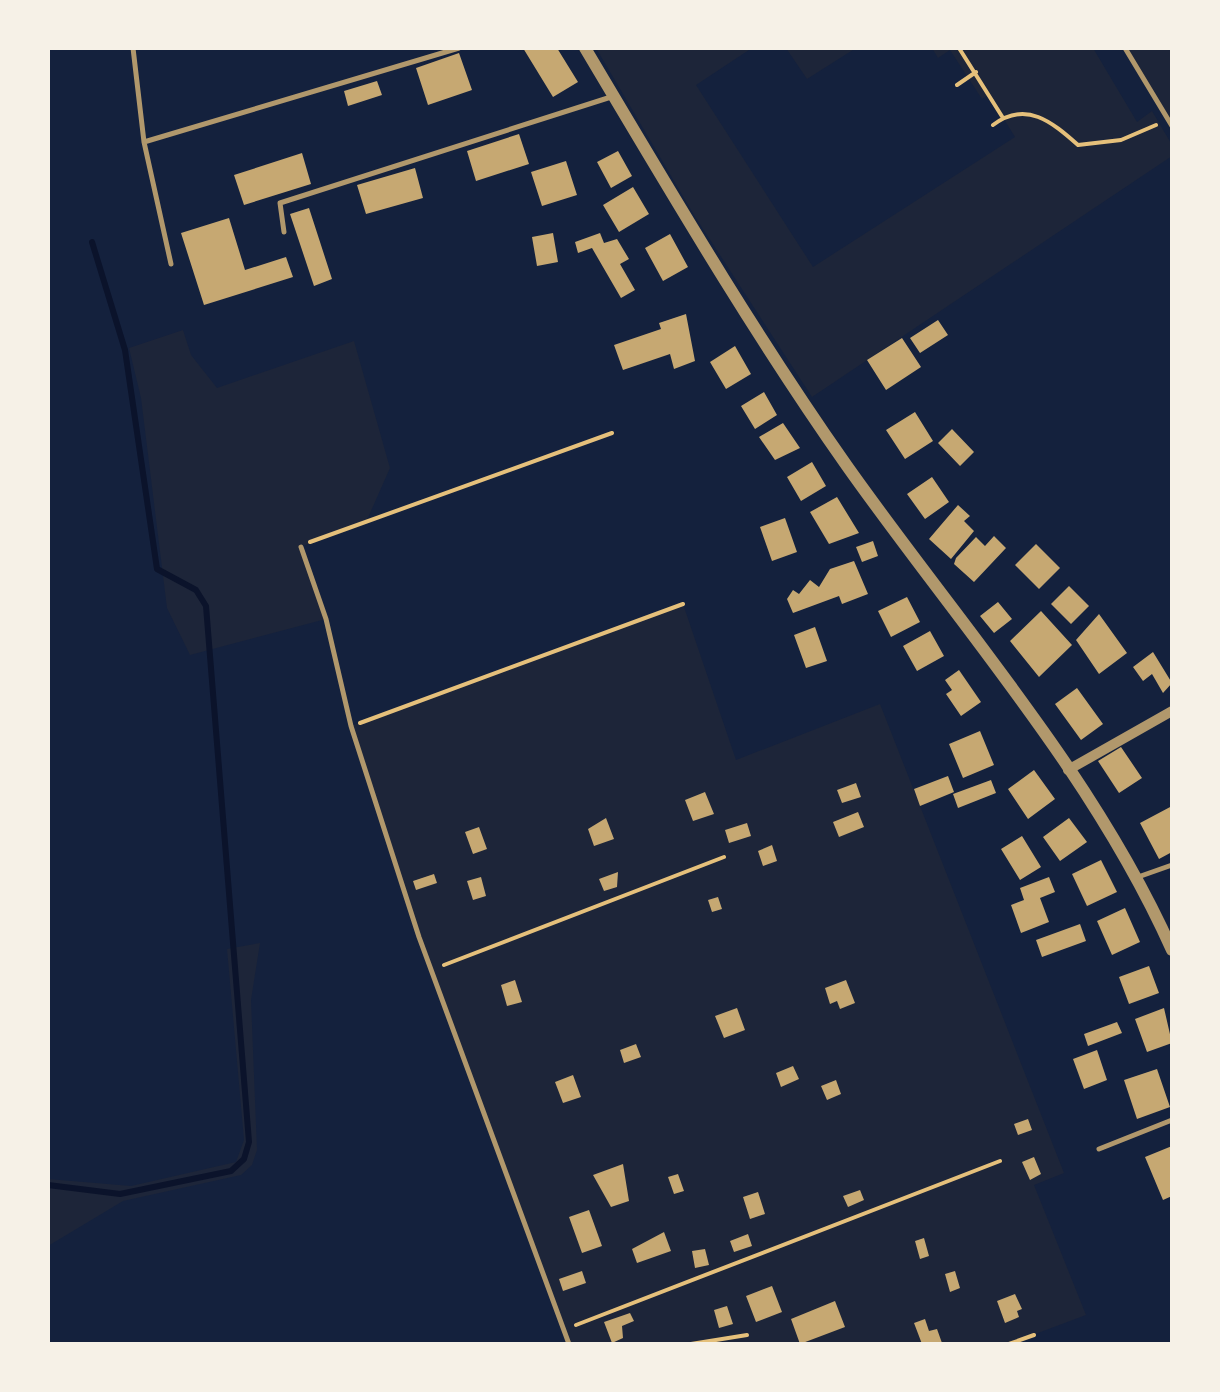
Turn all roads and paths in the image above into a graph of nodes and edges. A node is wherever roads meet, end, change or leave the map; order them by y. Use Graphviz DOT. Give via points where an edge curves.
graph roads {
  1 [pos="133,48"];
  2 [pos="460,48"];
  3 [pos="585,48"];
  4 [pos="959,48"];
  5 [pos="1126,48"];
  6 [pos="976,72"];
  7 [pos="957,84"];
  8 [pos="614,96"];
  9 [pos="1003,118"];
  10 [pos="1171,123"];
  11 [pos="994,125"];
  12 [pos="144,142"];
  13 [pos="284,232"];
  14 [pos="170,264"];
  15 [pos="612,433"];
  16 [pos="301,547"];
  17 [pos="683,604"];
  18 [pos="1172,711"];
  19 [pos="351,726"];
  20 [pos="1068,770"];
  21 [pos="724,858"];
  22 [pos="1172,865"];
  23 [pos="1138,877"];
  24 [pos="1172,950"];
  25 [pos="430,971"];
  26 [pos="1172,1120"];
  27 [pos="1099,1148"];
  28 [pos="1000,1161"];
  29 [pos="564,1330"];
  30 [pos="747,1335"];
  31 [pos="1034,1335"];
  32 [pos="569,1344"];
  33 [pos="691,1344"];
  34 [pos="1009,1344"];
  1 -- 12 [label="lane"];
  2 -- 12 [label="lane"];
  3 -- 8 [label="street"];
  4 -- 6 [label="path"];
  5 -- 10 [label="lane"];
  6 -- 7 [label="path"];
  6 -- 9 [label="path"];
  8 -- 13 [label="lane" via="280,204"];
  8 -- 20 [label="street" via="709,258 836,450"];
  9 -- 10 [label="path" via="1033,113 1078,145 1121,140"];
  9 -- 11 [label="path"];
  12 -- 14 [label="lane"];
  15 -- 16 [label="path"];
  16 -- 19 [label="lane"];
  17 -- 19 [label="path"];
  18 -- 20 [label="street"];
  19 -- 25 [label="lane"];
  20 -- 23 [label="street"];
  21 -- 25 [label="path"];
  22 -- 23 [label="lane"];
  23 -- 24 [label="street"];
  25 -- 29 [label="lane"];
  26 -- 27 [label="lane"];
  28 -- 29 [label="path"];
  29 -- 32 [label="lane"];
  30 -- 33 [label="path"];
  31 -- 34 [label="path"];
}
